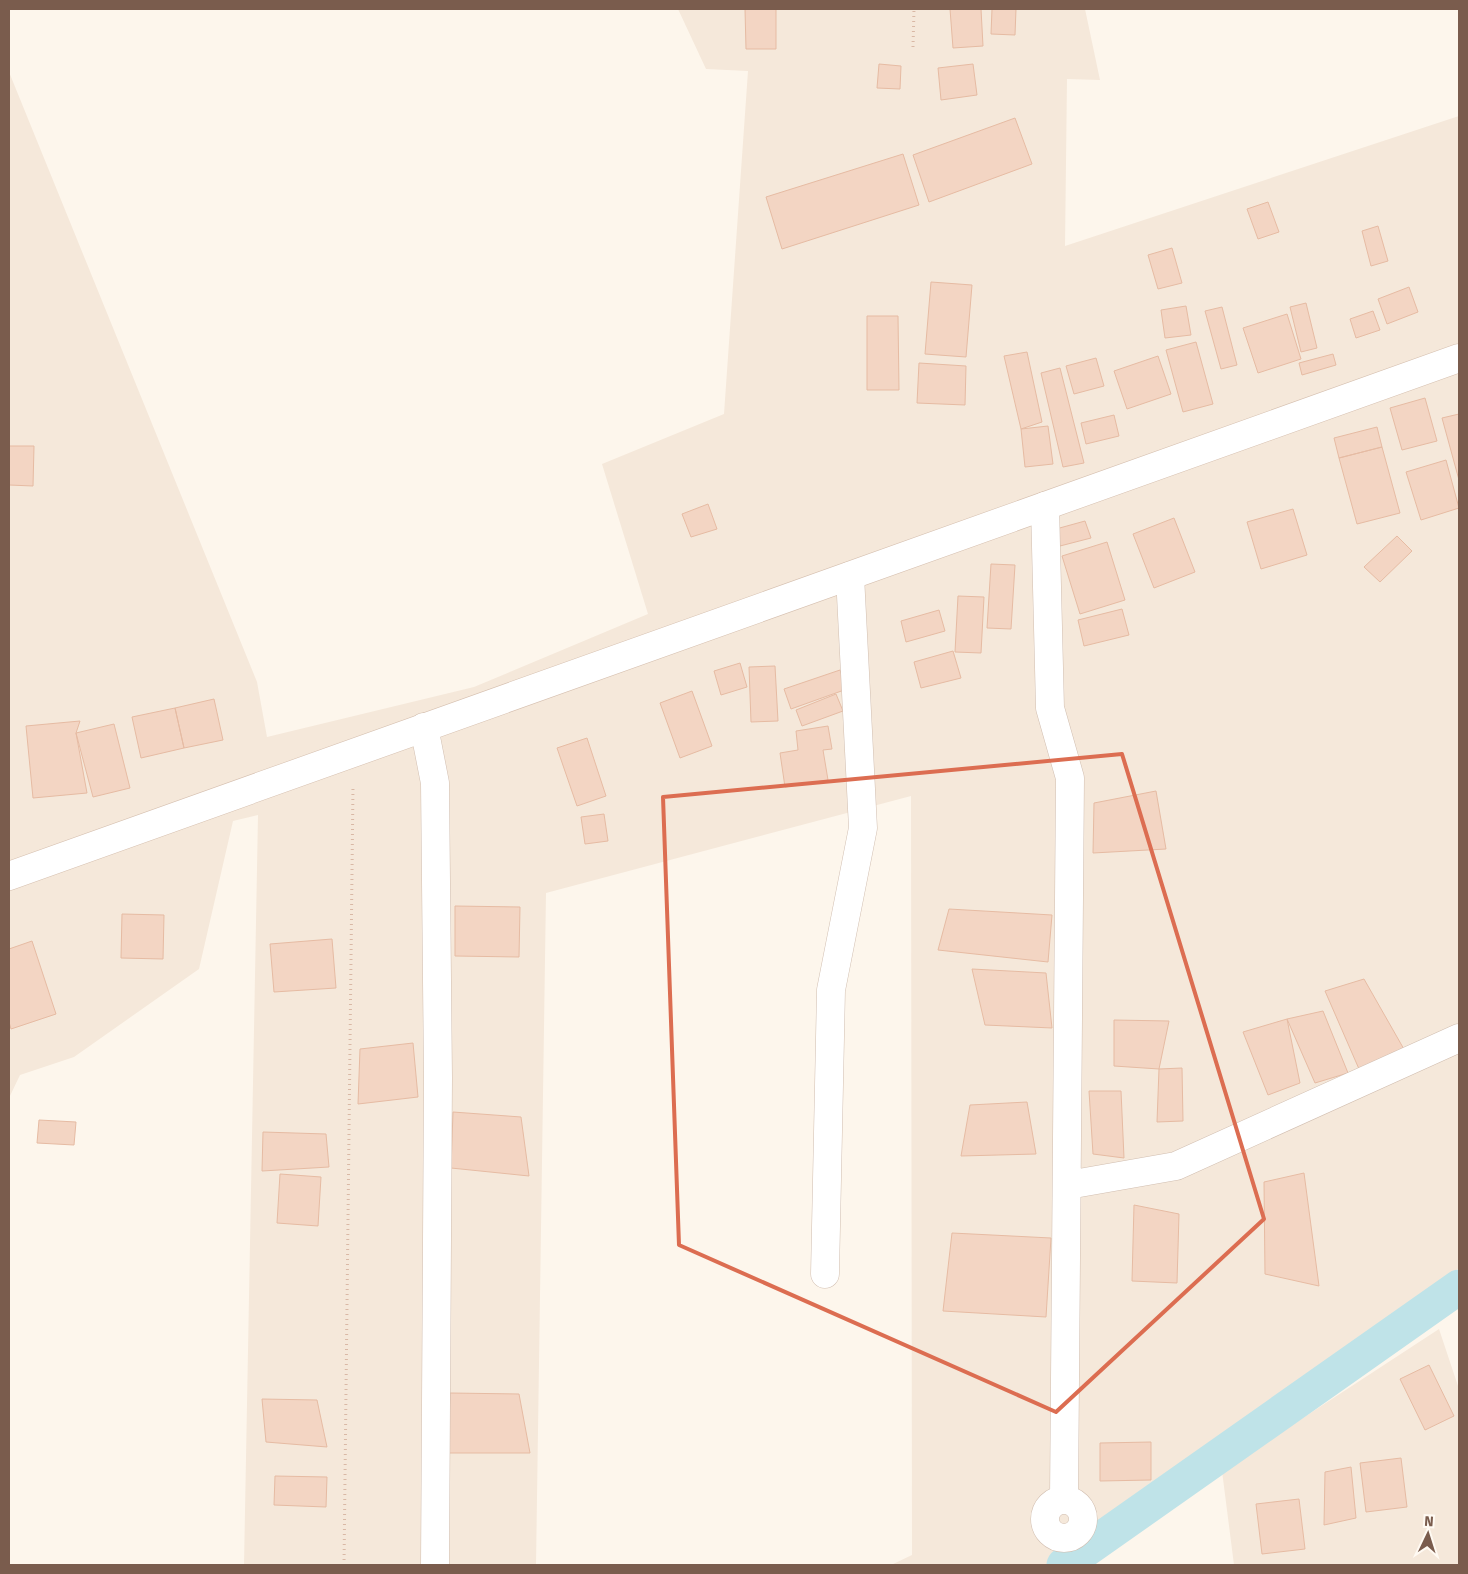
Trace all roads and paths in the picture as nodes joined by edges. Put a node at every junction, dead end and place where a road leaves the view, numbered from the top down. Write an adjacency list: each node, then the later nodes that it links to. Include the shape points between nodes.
1 (914, 9): 2 (path)
2 (913, 48)
3 (1459, 358): 4 (street)
4 (1045, 506): 5 (street); 10 (street, via 1050,708 1070,778)
5 (850, 576): 6 (street); 11 (street, via 862,828 831,990)
6 (424, 727): 7 (street); 14 (street, via 434,783 438,1058)
7 (354, 753): 8 (street); 13 (path)
8 (9, 876)
9 (1459, 1038): 10 (street, via 1176,1166)
10 (1068, 1185): 12 (street)
11 (825, 1274)
12 (1064, 1499)
13 (344, 1565)
14 (435, 1565)

